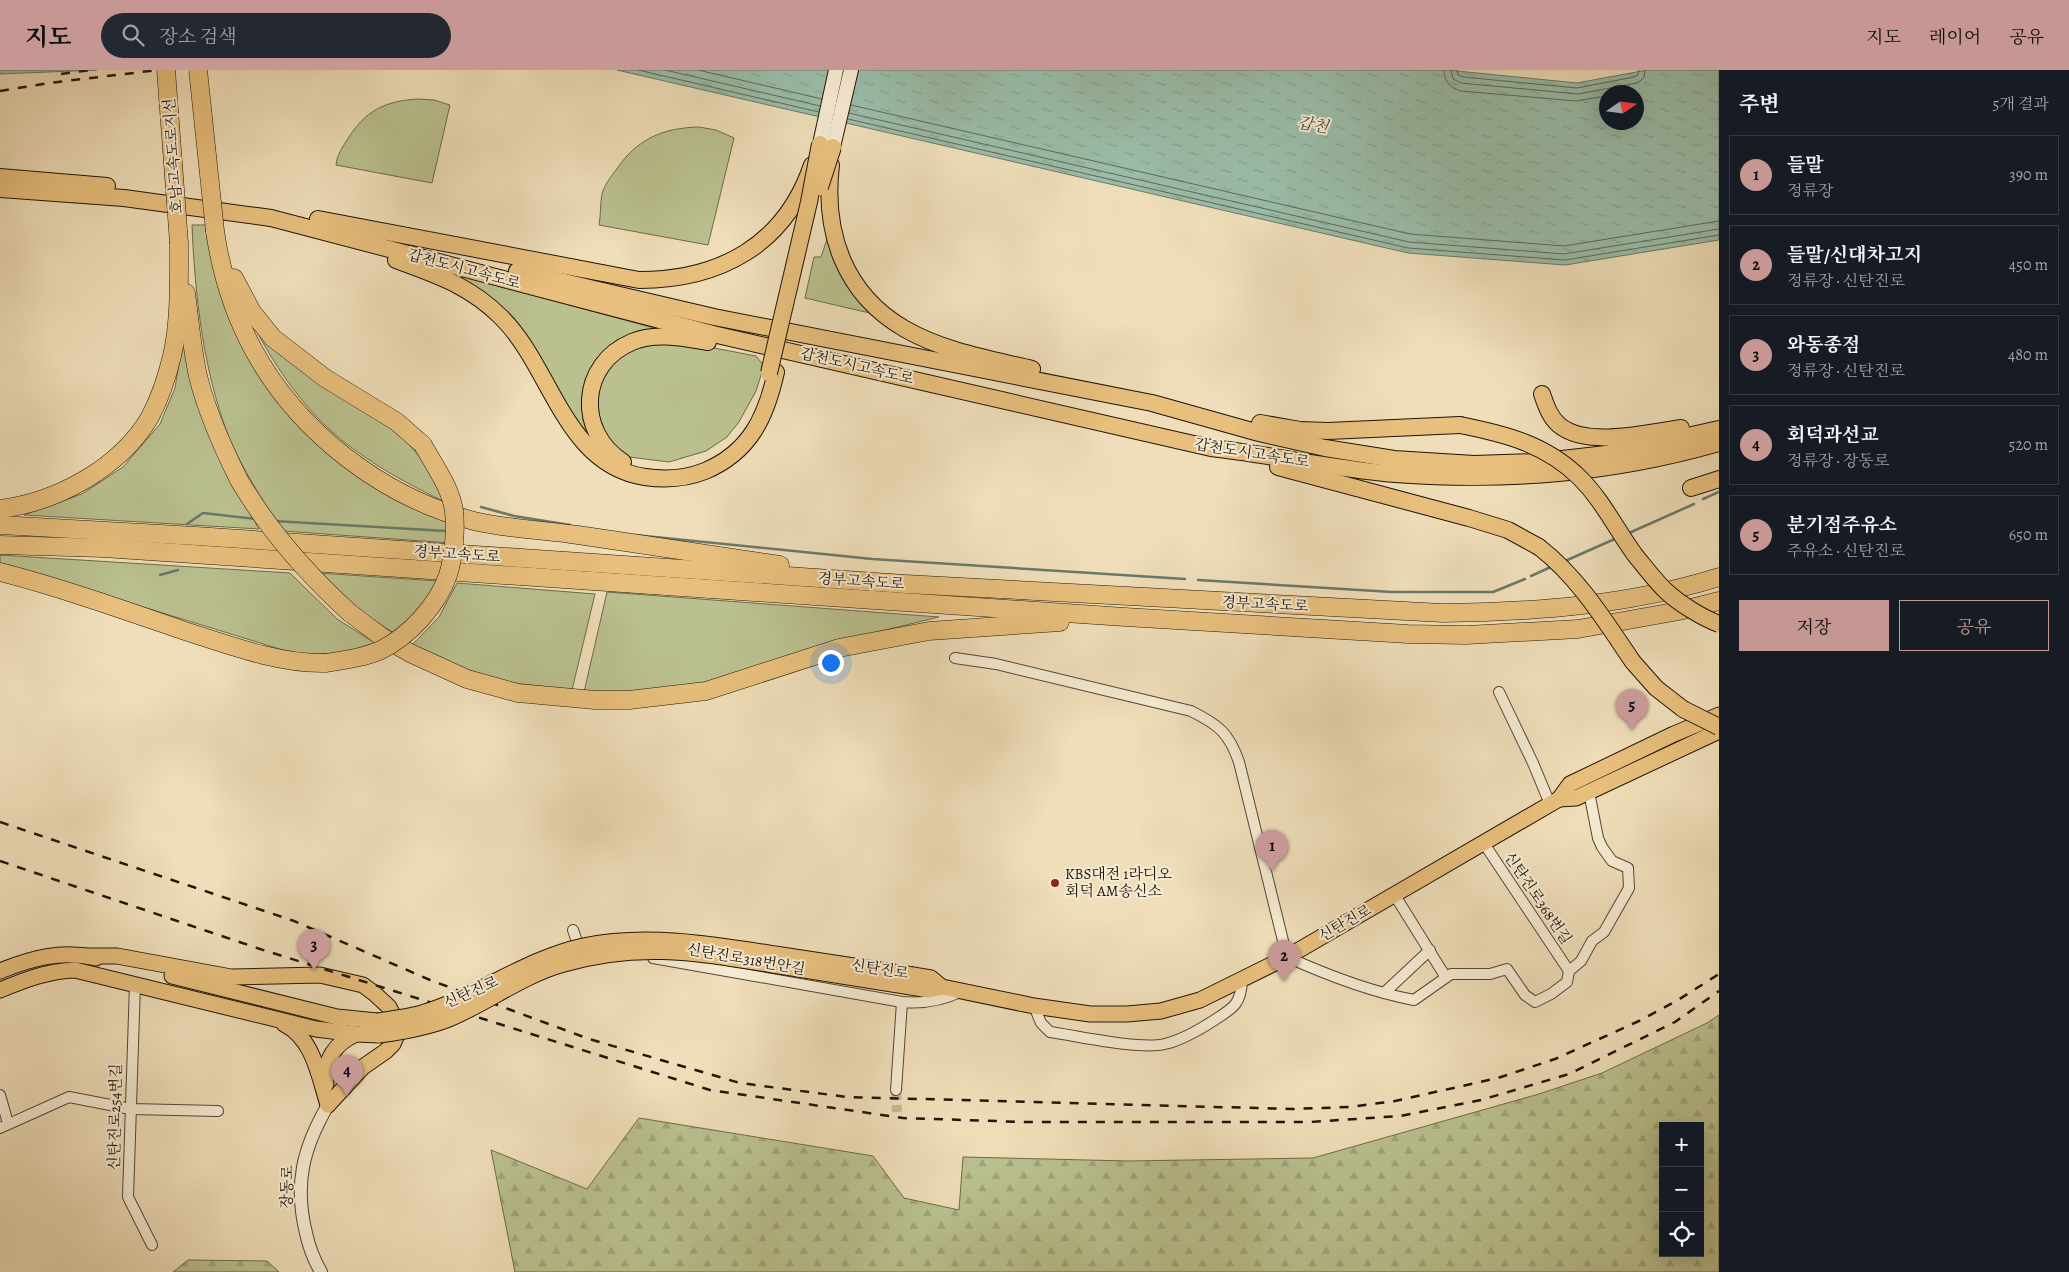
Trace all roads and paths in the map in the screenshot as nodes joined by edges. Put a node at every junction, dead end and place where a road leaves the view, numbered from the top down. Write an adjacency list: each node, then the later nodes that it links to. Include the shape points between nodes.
1 (166, 70): 11 (highway, 호남고속도로지선, bridge)
2 (198, 70): 9 (highway, bridge)
3 (836, 70): 5 (main road)
4 (851, 70): 5 (main road)
5 (826, 146): 8 (highway, bridge, via 790,210 766,239 735,260 709,271 667,280 639,280); 13 (highway, bridge, via 809,202); 15 (highway, bridge, via 832,233 839,254 850,277 886,316 904,329 946,347 1101,386)
6 (0, 177): 8 (highway, 갑천도시고속도로, via 123,187 264,207)
7 (0, 189): 10 (highway, 갑천도시고속도로, via 124,198 239,212)
8 (318, 219): 15 (highway, 갑천도시고속도로, via 534,276 714,317)
9 (215, 231): 26 (highway, bridge, via 233,278 252,312 273,338 325,378 397,422 423,446 443,480 454,510 448,575 436,597 402,636 380,650 354,659 303,664 214,640 54,586); 28 (highway, via 225,282 236,311 253,349 274,382 302,416 343,456 383,483 439,508 506,528 567,534)
10 (343, 237): 12 (highway, 갑천도시고속도로, via 713,334); 13 (highway, via 386,257 450,280 480,297 519,338 580,440 606,463 621,471 653,478 680,478 724,462 748,440 760,422 770,400)
11 (179, 243): 23 (highway, via 172,354 163,386 149,417 108,464 76,486 48,499); 30 (highway, bridge, via 193,352 200,381 210,416 238,480 252,503 289,552 350,613 410,653 467,679 518,693 629,700 706,691 839,648 929,631)
12 (865, 368): 13 (highway, via 687,339 654,337 634,341 604,361 594,379 589,400 590,418 602,444 626,464 665,471 679,470 705,463 729,448 748,427); 20 (highway, 갑천도시고속도로)
13 (773, 372)
14 (1542, 394): 17 (highway, via 1549,414 1559,425 1573,432 1599,437 1681,428)
15 (1152, 403): 16 (highway, 갑천도시고속도로)
16 (1197, 414): 18 (highway, 갑천도시고속도로, via 1325,448 1394,459 1474,464 1536,462 1606,454); 31 (highway, bridge, via 1300,430 1460,425 1506,434 1542,449 1579,477 1667,592)
17 (1719, 418)
18 (1719, 429)
19 (1719, 443): 20 (highway, 갑천도시고속도로, via 1609,468 1539,476 1473,478 1394,474)
20 (1211, 448): 35 (highway, bridge, via 1508,530 1539,547 1579,584 1633,662 1656,688)
21 (1719, 479): 22 (highway)
22 (1691, 488)
23 (0, 509)
24 (0, 525): 28 (highway, 경부고속도로)
25 (0, 545): 30 (highway, 경부고속도로, via 102,548)
26 (0, 572)
27 (1719, 577): 28 (highway, 경부고속도로, via 1653,595 1607,603 1443,613)
28 (905, 584)
29 (1719, 601): 30 (highway, 경부고속도로, via 1679,612 1578,629 1466,635)
30 (1125, 617)
31 (1719, 624)
32 (955, 658): 43 (street, via 996,664 1191,711 1214,723 1232,743 1239,762)
33 (1500, 692): 37 (street)
34 (1719, 715): 37 (main road, 신탄진로, via 1570,784)
35 (1719, 729): 36 (main road, 신탄진로)
36 (1589, 792): 37 (main road, 신탄진로); 45 (street, via 1598,838 1612,861 1628,868 1629,888 1604,932 1592,941 1581,961)
37 (1555, 802): 38 (main road, 신탄진로)
38 (1482, 842): 39 (main road, 신탄진로); 45 (street, 신탄진로368번길)
39 (1394, 894): 41 (street); 43 (main road, 신탄진로)
40 (573, 930): 52 (street, 신탄진로318번안길, via 585,966 626,958 659,958)
41 (1430, 950): 46 (street); 51 (street)
42 (87, 956): 44 (main road, 신탄진로, via 42,956); 55 (main road, 신탄진로); 59 (main road, via 117,956 231,977 320,975 363,985 389,1007 397,1035 393,1044 362,1068)
43 (1287, 957): 47 (main road, 신탄진로); 51 (street)
44 (0, 971)
45 (1569, 971): 46 (street, via 1567,982 1535,1002 1525,995 1507,969 1490,974)
46 (1445, 976): 51 (street, via 1414,1000)
47 (1242, 980): 53 (main road, 신탄진로, via 1200,1000 1161,1011 1090,1014); 53 (street, via 1241,994 1233,1009 1191,1034 1164,1044 1146,1046 1050,1032 1041,1023)
48 (135, 984): 49 (main road, 신탄진로, via 75,970 38,975); 54 (main road, 신탄진로); 60 (street, 신탄진로254번길)
49 (0, 990)
50 (962, 991): 52 (street, 신탄진로318번안길, via 947,999); 53 (main road, 신탄진로); 55 (main road, 신탄진로, bridge, via 942,987 931,978 912,981 713,944 641,940 607,942 556,954 456,1000)
51 (1384, 993)
52 (906, 1002): 57 (street)
53 (1034, 1006)
54 (276, 1020): 56 (main road, 신탄진로); 59 (main road, via 291,1027 310,1049)
55 (378, 1028): 56 (main road, 신탄진로)
56 (356, 1034): 59 (main road, via 340,1042 327,1062 324,1072)
57 (896, 1090)
58 (0, 1095): 62 (street)
59 (328, 1105): 64 (street, 장동로, via 304,1157 300,1197 310,1247)
60 (131, 1109): 61 (street); 62 (street, via 69,1097); 63 (street, 신탄진로254번길, via 128,1197)
61 (218, 1111)
62 (4, 1126)
63 (152, 1245)
64 (322, 1272)

